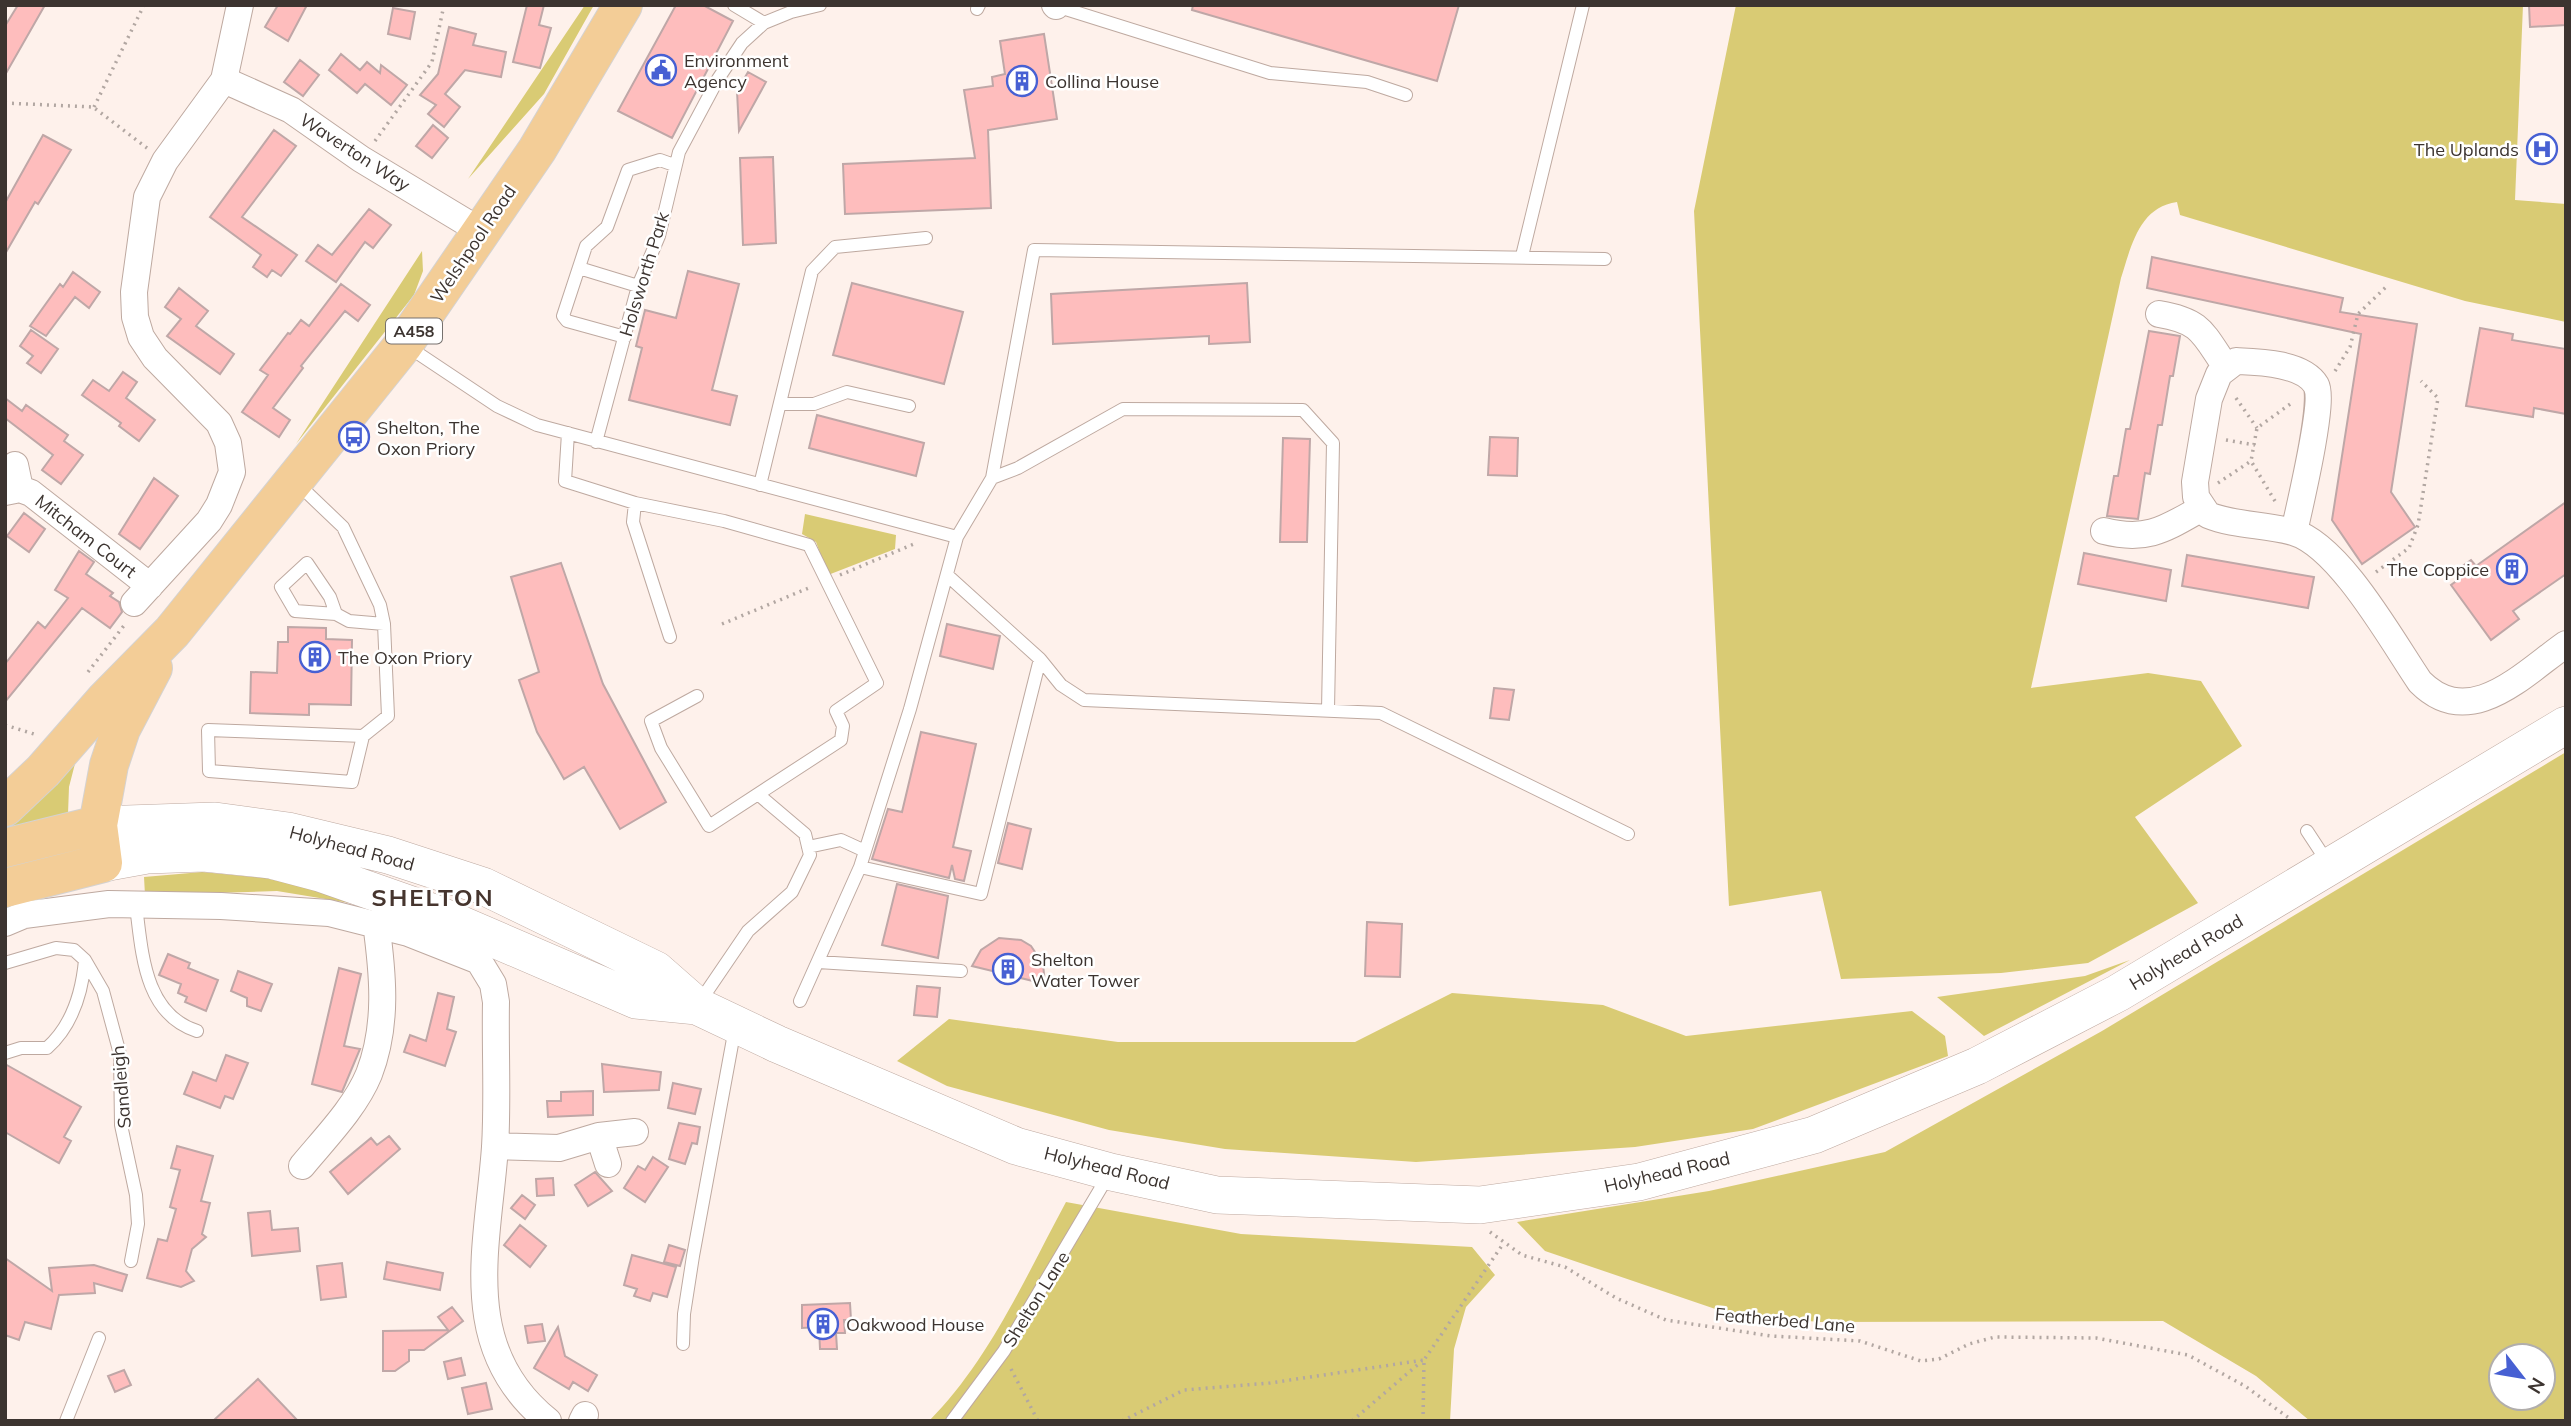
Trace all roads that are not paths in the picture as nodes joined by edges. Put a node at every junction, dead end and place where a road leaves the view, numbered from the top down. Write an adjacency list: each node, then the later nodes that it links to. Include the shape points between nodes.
1 (240, 5): 8 (street)
2 (622, 5): 11 (main road, Welshpool Road / A458, via 537,150)
3 (734, 5): 7 (lane)
4 (820, 5): 7 (lane, Holsworth Park)
5 (1056, 5): 9 (lane, via 1270,73 1367,82)
6 (1583, 5): 13 (lane)
7 (764, 23): 10 (lane, Holsworth Park, via 742,43 718,79)
8 (224, 80): 11 (street, Waverton Way, via 291,110 361,159); 26 (street, Mitcham Court, via 165,161 147,197 134,292 141,337 155,358 219,423 228,443 232,472 219,505 142,594)
9 (1406, 95)
10 (674, 165): 15 (lane, via 660,160 628,170 607,227 586,246); 16 (lane, Holsworth Park, via 659,236)
11 (482, 232): 19 (main road, Welshpool Road / A458)
12 (926, 238): 21 (lane, via 835,247 812,271)
13 (1522, 256): 14 (lane); 25 (lane, via 1034,250)
14 (1605, 259)
15 (579, 268): 16 (lane); 18 (lane, via 564,316 567,321)
16 (638, 286): 18 (lane, Holsworth Park)
17 (2159, 314): 20 (street, via 2197,326)
18 (625, 337): 24 (lane, Holsworth Park)
19 (404, 344): 23 (lane, via 497,406 537,425); 27 (main road, Welshpool Road / A458)
20 (2223, 370): 30 (street, via 2209,399 2202,436 2195,482); 32 (street, via 2236,361 2294,369 2316,385 2317,417)
21 (780, 404): 22 (lane, via 814,404 847,392); 28 (lane)
22 (909, 406)
23 (568, 433): 24 (lane); 29 (lane, via 565,481)
24 (596, 442): 28 (lane)
25 (992, 478): 33 (lane); 43 (lane, via 1123,409 1303,410 1333,443)
26 (13, 482)
27 (295, 482): 36 (lane, via 343,527 380,605); 37 (main road, Welshpool Road / A458)
28 (760, 485): 33 (lane)
29 (635, 503): 38 (lane, via 633,522); 46 (lane, via 809,545 877,683 836,711 844,726 841,740)
30 (2199, 503): 31 (street, via 2157,532 2141,536); 32 (street, via 2218,519)
31 (2104, 531)
32 (2294, 533): 39 (street, via 2322,548 2432,695 2468,703 2491,696)
33 (957, 537): 34 (lane)
34 (947, 575): 40 (lane); 53 (lane)
35 (335, 614): 35 (lane, via 295,611 281,587 307,563 330,597); 36 (lane, via 349,621)
36 (384, 624): 45 (lane, via 388,716)
37 (172, 632): 42 (main road, Welshpool Road / A458); 48 (main road, Welshpool Road / A458, via 121,729)
38 (670, 637)
39 (2566, 644)
40 (1040, 659): 43 (lane, via 1061,685 1084,701); 56 (lane, via 981,894)
41 (696, 696): 46 (lane, via 651,721 661,748 709,826)
42 (106, 699): 47 (main road, Welshpool Road / A458); 48 (main road, Welshpool Road / A458, via 83,782 85,805)
43 (1328, 710): 50 (lane, via 1381,713)
44 (2566, 725): 55 (main road, Holyhead Road)
45 (363, 736): 45 (lane, via 352,782 209,771 208,730)
46 (759, 795): 51 (lane, via 804,834)
47 (5, 807)
48 (98, 825): 52 (main road); 54 (main road, Welshpool Road / A458); 67 (main road, Holyhead Road, via 215,821 288,831 388,855 484,886 586,934 656,970)
49 (2307, 831): 55 (lane)
50 (1628, 834)
51 (808, 847): 53 (lane, via 841,840); 67 (lane, via 810,855 792,892 748,931)
52 (5, 848)
53 (866, 850): 56 (lane)
54 (103, 863): 57 (main road); 58 (street); 67 (main road, Holyhead Road, via 147,855 204,853 271,860 434,913 636,1000)
55 (2330, 866): 76 (main road, Holyhead Road, via 2118,993 1977,1066 1814,1135 1639,1182 1479,1205 1217,1195)
56 (860, 867): 63 (lane)
57 (5, 888)
58 (109, 904): 59 (street); 60 (street, via 24,915)
59 (136, 906): 61 (street, via 329,913); 69 (lane, via 152,992 176,1020)
60 (5, 923)
61 (376, 923): 73 (street, via 479,961 493,984); 75 (street, via 384,1002 368,1074)
62 (85, 960): 64 (lane, via 74,950 56,948); 70 (lane, via 77,1006 53,1043 47,1048); 77 (lane, Sandleigh, via 106,1000 120,1054 121,1125 138,1224)
63 (818, 962): 65 (lane); 66 (lane)
64 (5, 963)
65 (961, 971)
66 (800, 1000)
67 (697, 1006): 68 (main road, Holyhead Road)
68 (736, 1025): 76 (main road, Holyhead Road, via 1016,1146); 79 (lane, via 693,1256)
69 (197, 1031)
70 (5, 1053)
71 (635, 1132): 72 (street)
72 (599, 1136): 73 (street, via 558,1148); 74 (street)
73 (495, 1146): 81 (street, via 483,1248 494,1353 532,1408)
74 (608, 1164)
75 (302, 1166)
76 (1111, 1172): 82 (lane, Shelton Lane, via 1004,1351)
77 (131, 1261)
78 (99, 1338): 80 (lane)
79 (683, 1344)
80 (66, 1421)
81 (548, 1421)
82 (952, 1421)

